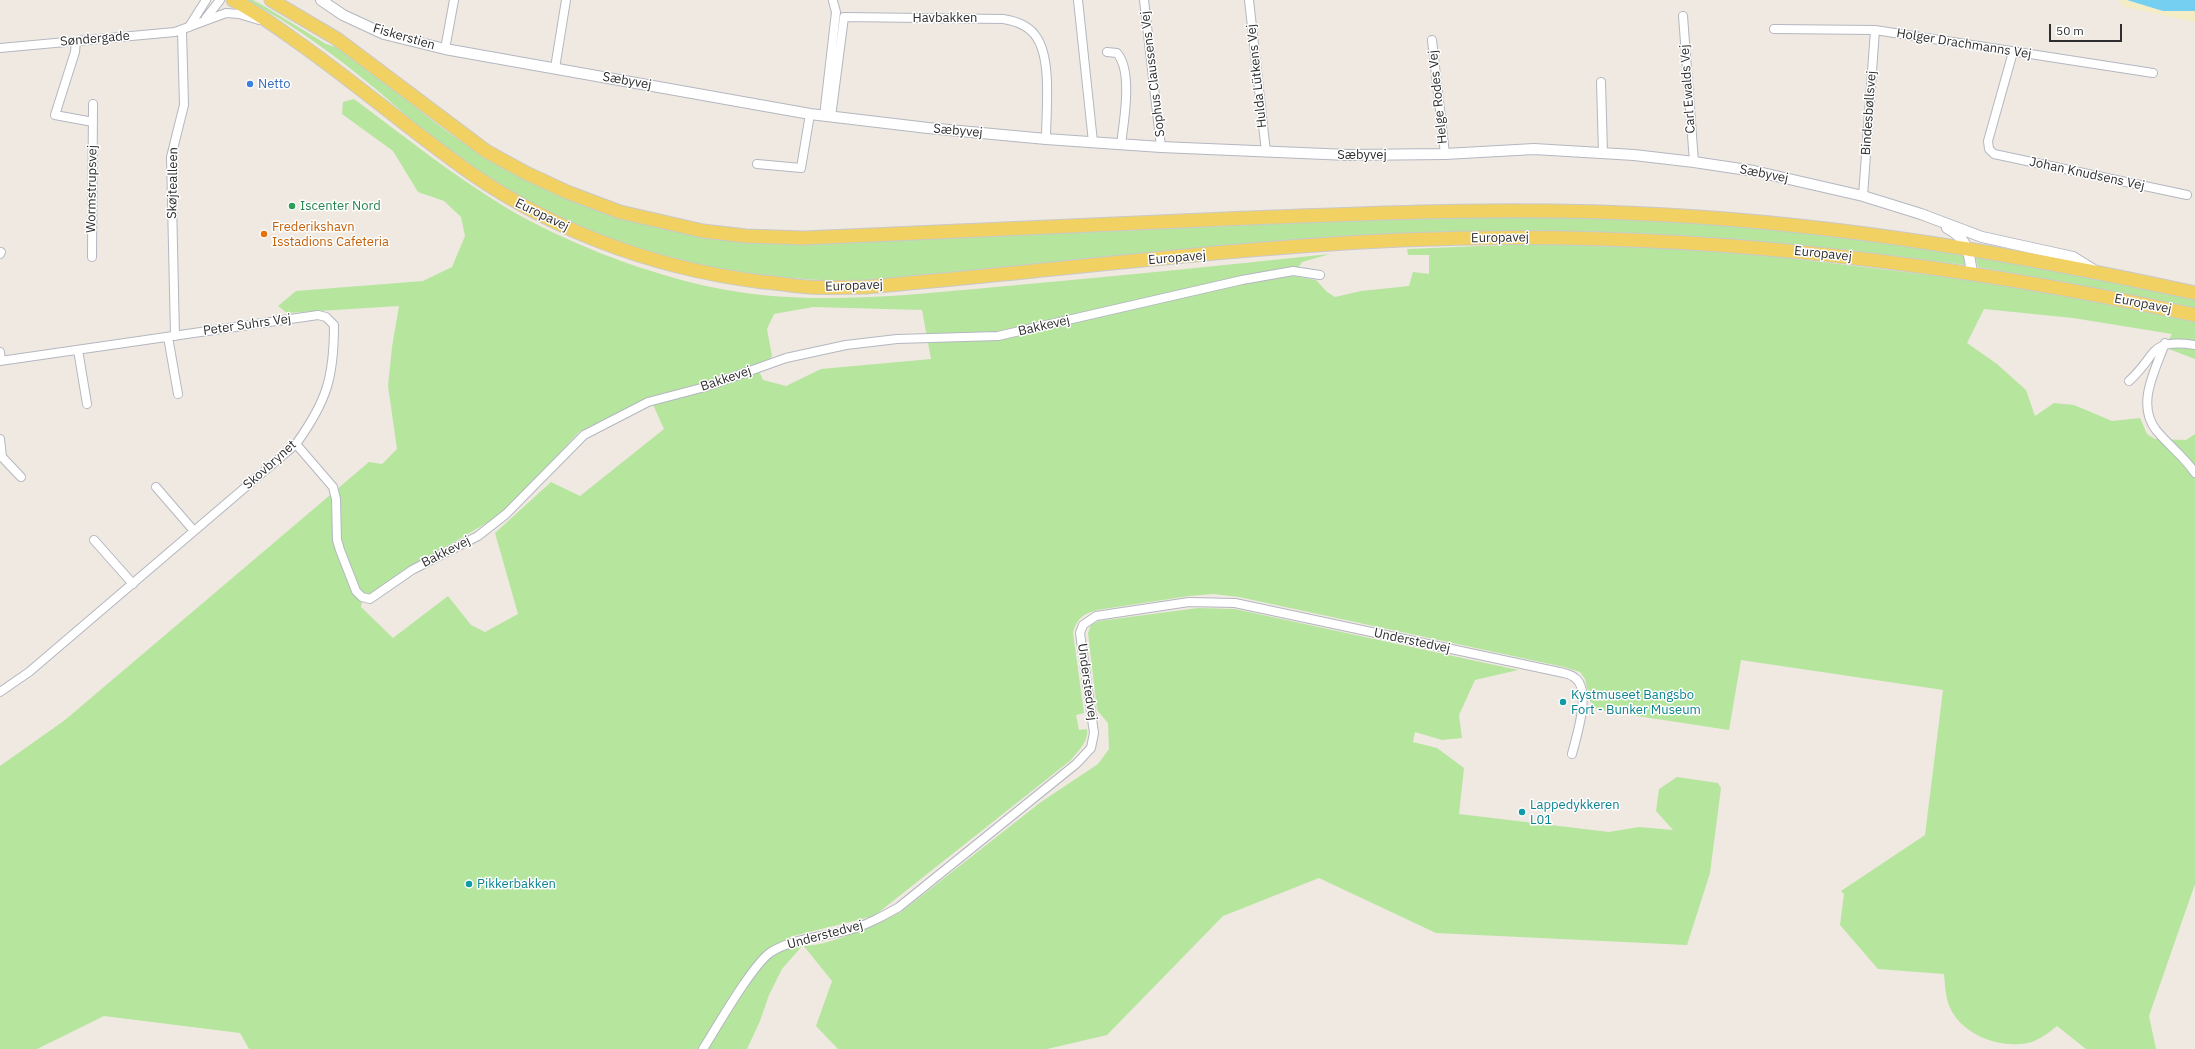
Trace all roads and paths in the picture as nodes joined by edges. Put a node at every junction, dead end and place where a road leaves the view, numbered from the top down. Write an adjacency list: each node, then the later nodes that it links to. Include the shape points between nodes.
1 (206, 0): 15 (street)
2 (220, 0): 13 (street)
3 (233, 0): 14 (main road, Europavej)
4 (271, 0): 43 (main road, Europavej, via 337,39 486,151 526,173 620,212 704,231 746,236 804,238 1403,212 1534,210 1765,222)
5 (321, 0): 21 (street, Fiskerstien, via 343,15 384,34)
6 (454, 0): 21 (street)
7 (566, 0): 24 (street)
8 (1078, 0): 32 (street)
9 (1144, 0): 34 (street, Sophus Claussens Vej)
10 (1249, 0): 35 (street, Hulda Lütkens Vej)
11 (833, 1): 29 (street, via 836,12)
12 (1683, 16): 38 (street, Carl Ewalds Vej)
13 (202, 23): 14 (street, Søndergade, via 232,13); 15 (street, Søndergade)
14 (273, 25): 46 (main road, Europavej, via 450,159 514,202 600,242 653,260 699,272 742,279 808,287 866,287 1321,245 1403,240 1532,238 1763,248)
15 (185, 29): 19 (street, Søndergade); 51 (street, Skøjtealleen, via 184,105 171,157)
16 (1774, 29): 17 (street, Holger Drachmanns Vej)
17 (1875, 30): 23 (street, Holger Drachmanns Vej); 41 (street, Bindesbøllsvej)
18 (1432, 40): 37 (street, Helge Rodes Vej)
19 (76, 41): 20 (street, Søndergade); 30 (street, via 56,115)
20 (0, 48)
21 (445, 49): 24 (street, Sæbyvej)
22 (1107, 52): 33 (street, via 1117,53 1122,58 1126,89)
23 (2013, 52): 25 (street, Holger Drachmanns Vej); 40 (street, Johan Knudsens Vej, via 1988,141 1989,149 1994,154)
24 (555, 68): 28 (street, Sæbyvej)
25 (2152, 73)
26 (1601, 82): 36 (street)
27 (93, 104): 30 (street, Wormstrupsvej)
28 (810, 114): 29 (street, Sæbyvej); 39 (street, via 801,168)
29 (828, 117): 31 (street, Sæbyvej); 31 (street, Havbakken, via 844,17 1003,18 1028,28 1037,37 1043,50 1046,68)
30 (93, 122): 44 (street, Wormstrupsvej)
31 (1046, 139): 32 (street, Sæbyvej)
32 (1093, 142): 33 (street, Sæbyvej)
33 (1121, 144): 34 (street, Sæbyvej)
34 (1161, 148): 35 (street, Sæbyvej)
35 (1266, 152): 37 (street, Sæbyvej, via 1348,155)
36 (1603, 153): 37 (street, Sæbyvej, via 1534,150); 38 (street, Sæbyvej)
37 (1445, 154)
38 (1694, 162): 41 (street, Sæbyvej, via 1754,171)
39 (757, 164)
40 (2187, 195)
41 (1863, 196): 42 (street, Sæbyvej)
42 (1921, 214): 43 (street, Sæbyvej, via 1952,231 1964,240); 45 (street, Sæbyvej, via 1982,237 2073,257)
43 (1967, 247): 45 (main road, Europavej); 46 (street)
44 (92, 257)
45 (2097, 271): 48 (main road, Europavej)
46 (1972, 273): 49 (main road, Europavej)
47 (1320, 275): 60 (street, Bakkevej, via 1293,271 1242,280 998,336 897,339 846,345 786,358 705,387 648,402 584,436 506,514 478,536 412,570 370,599 362,597 356,591 340,550 333,487)
48 (2195, 293)
49 (2195, 315)
50 (326, 317): 51 (street, Peter Suhrs Vej, via 318,315); 60 (street, Skovbrynet, via 334,324 334,358 328,390 314,418)
51 (172, 336): 54 (street, Peter Suhrs Vej); 57 (street)
52 (2165, 344): 53 (street, via 2175,342); 56 (street, via 2154,350 2143,369); 61 (street, via 2149,388 2146,405 2148,417 2156,430 2187,460)
53 (2195, 345)
54 (78, 350): 55 (street, Peter Suhrs Vej); 58 (street)
55 (0, 358)
56 (2129, 381)
57 (178, 394)
58 (87, 404)
59 (0, 439): 62 (street, via 2,457)
60 (296, 444): 64 (street, Skovbrynet)
61 (2195, 473)
62 (21, 477)
63 (156, 487): 64 (street)
64 (194, 531): 66 (street, Skovbrynet)
65 (94, 540): 66 (street)
66 (133, 584): 67 (street, Skovbrynet, via 29,672)
67 (0, 692)
68 (1572, 754): 69 (street, Understedvej, via 1582,713 1583,693 1575,678 1564,673 1236,603 1189,602 1096,616 1083,625 1080,632 1094,733 1091,748 1086,754 899,907 874,921 850,930 787,944 770,953 755,968)
69 (703, 1049)

